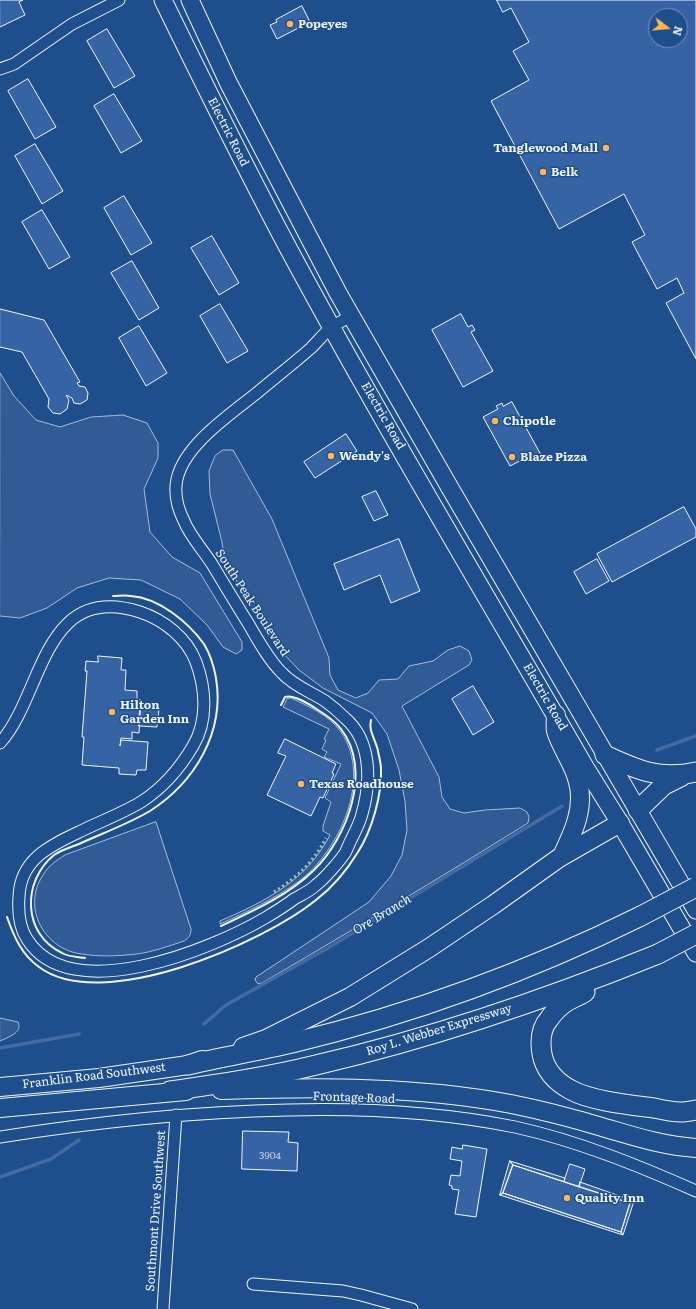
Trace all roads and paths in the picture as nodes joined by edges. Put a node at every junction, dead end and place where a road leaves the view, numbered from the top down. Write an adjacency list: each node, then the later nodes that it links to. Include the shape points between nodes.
1 (119, 0): 4 (street, via 72,24 14,64)
2 (163, 0): 6 (main road, Electric Road, via 256,187)
3 (190, 0): 5 (main road, Electric Road, via 288,200)
4 (0, 68)
5 (351, 316): 6 (street, South Peak Boulevard); 9 (main road, Electric Road)
6 (332, 327): 7 (main road, Electric Road); 8 (street, South Peak Boulevard, via 312,347 204,437 185,459 177,481 177,502 184,524 263,648 283,674 326,702 350,722 364,745 369,776 362,816 345,853 317,885 264,919 210,945 160,962 122,969 89,972 63,967 42,956 26,937 18,912 19,887 31,862 50,845 142,801 164,785 182,764 198,737 204,711 203,686 195,658 180,637 161,621 137,611 112,607 90,610 69,621 53,641 22,707)
7 (556, 715): 12 (main road, Electric Road); 13 (highway, via 556,730 578,782 580,800 573,833)
8 (0, 744)
9 (605, 755): 10 (highway, via 635,769 667,776); 11 (main road, Electric Road)
10 (695, 772): 11 (highway, via 664,785)
11 (638, 810): 12 (main road); 15 (main road)
12 (620, 823): 13 (highway, Franklin Road Southwest); 17 (main road, Electric Road)
13 (562, 856): 19 (highway, Franklin Road Southwest, via 429,948 350,996 266,1039)
14 (696, 887): 19 (highway, bridge, via 601,936 436,1001 292,1043)
15 (696, 910)
16 (696, 934): 18 (highway, Roy L. Webber Expressway, bridge, via 658,954)
17 (696, 953)
18 (606, 975): 21 (highway, Roy L. Webber Expressway, via 482,1018 361,1054 240,1081); 23 (highway, via 580,996 566,1002 544,1026 541,1048 549,1072 559,1082 584,1096 681,1112)
19 (188, 1065): 20 (highway, Franklin Road Southwest, via 99,1078)
20 (0, 1087)
21 (170, 1091): 22 (highway, Franklin Road Southwest); 26 (highway, Franklin Road Southwest, via 278,1088 436,1094 510,1104 565,1116 656,1143)
22 (0, 1108)
23 (696, 1110)
24 (176, 1115): 25 (street, Frontage Road); 27 (street, Frontage Road, via 334,1109 478,1120 560,1139 606,1153); 30 (street, Southmont Drive Southwest)
25 (0, 1137)
26 (696, 1148)
27 (696, 1191)
28 (253, 1284): 29 (street, via 343,1291)
29 (389, 1306): 31 (street)
30 (163, 1309)
31 (412, 1309)

